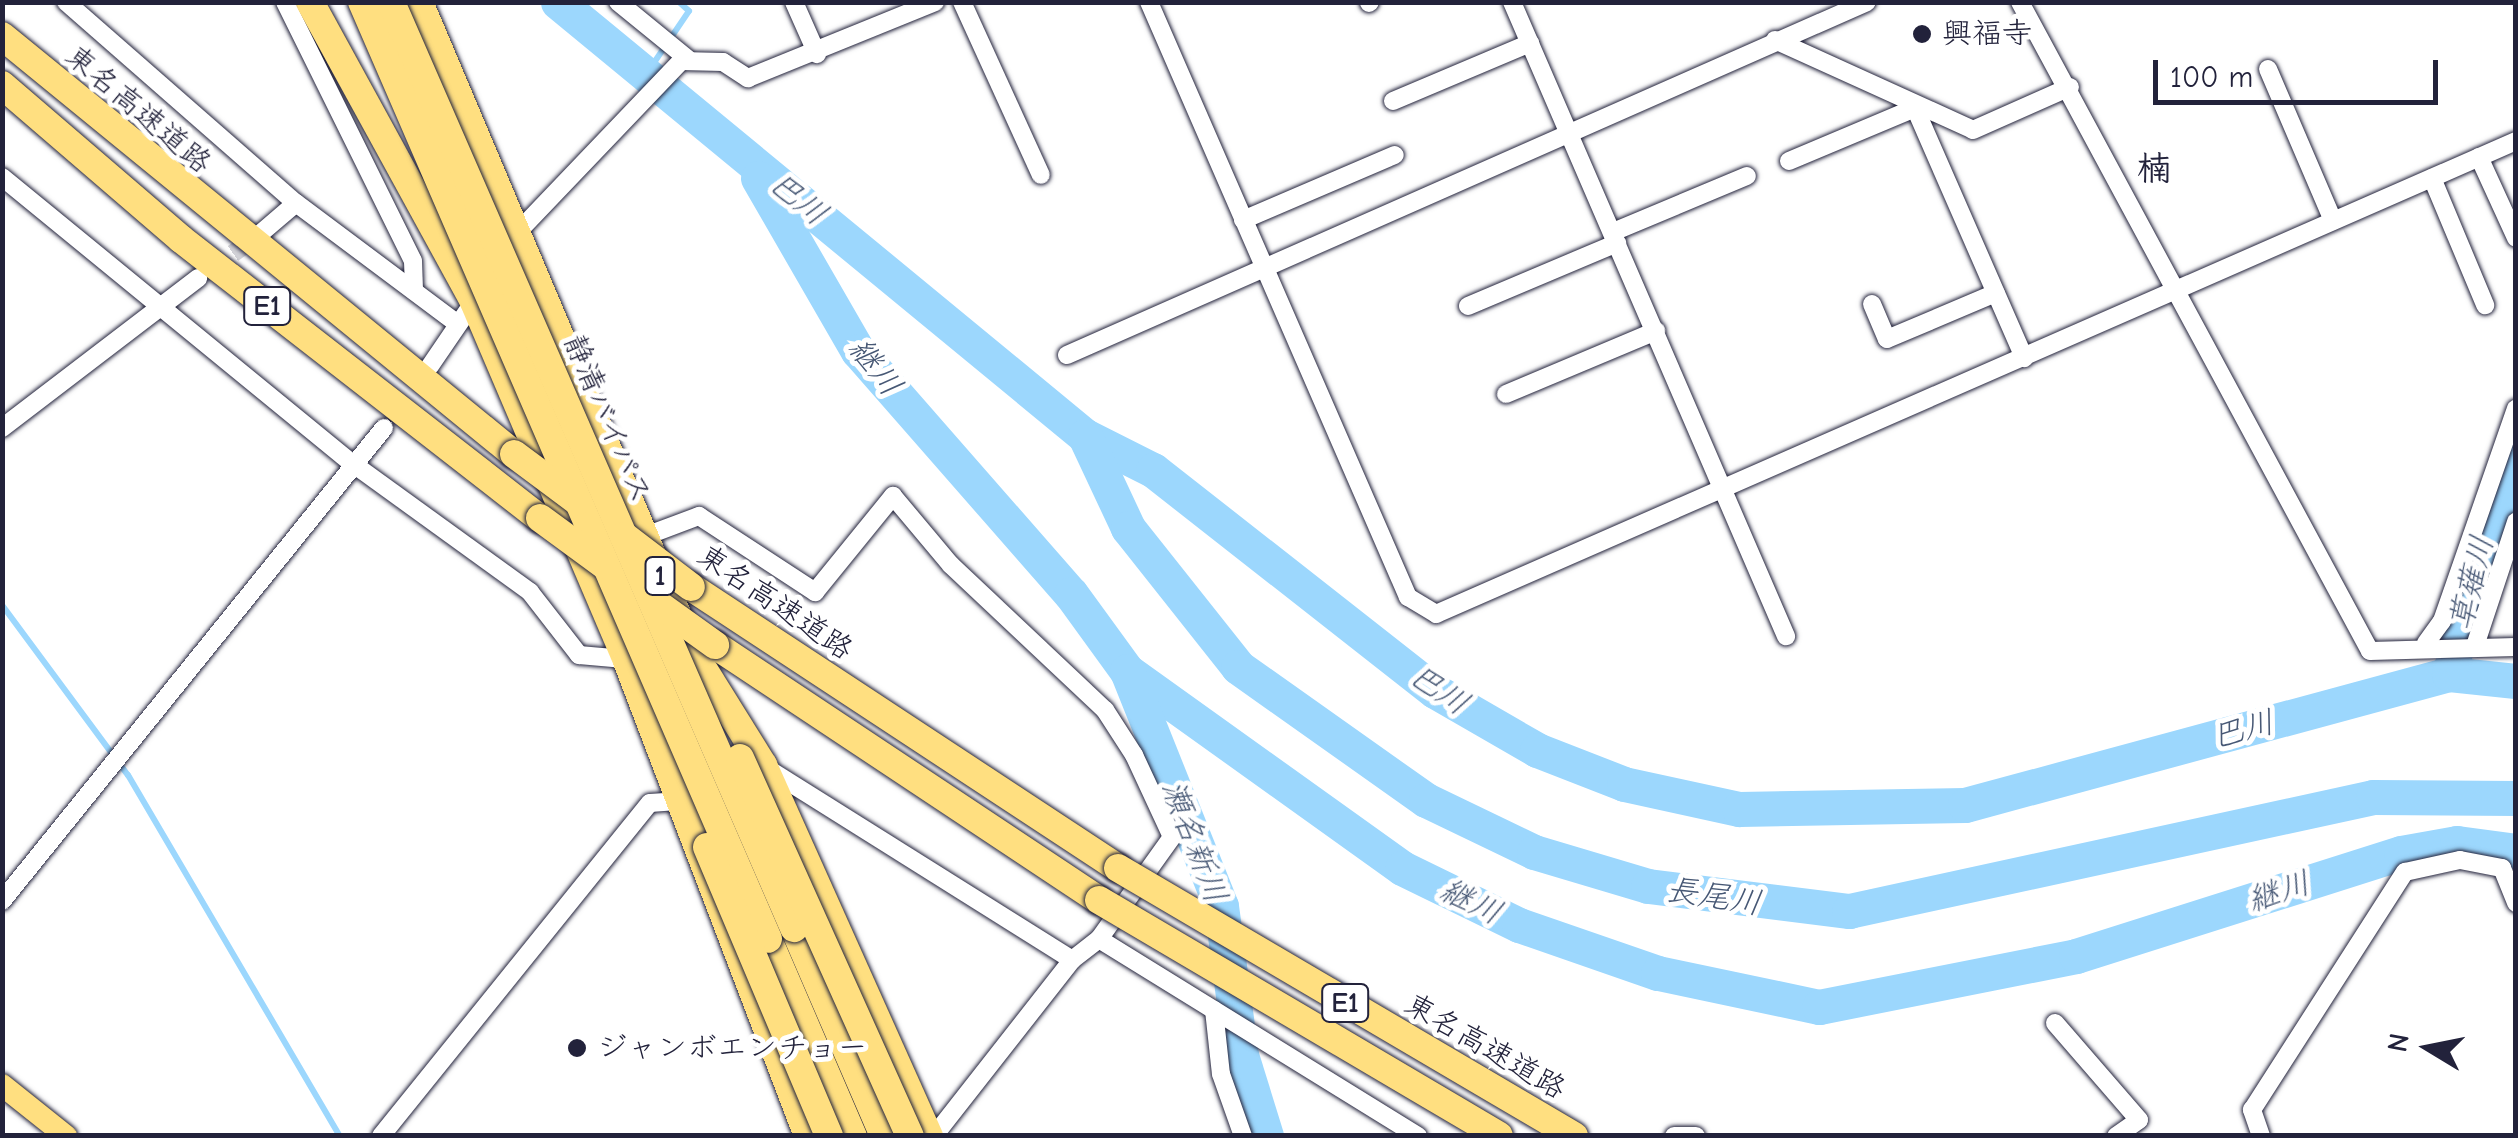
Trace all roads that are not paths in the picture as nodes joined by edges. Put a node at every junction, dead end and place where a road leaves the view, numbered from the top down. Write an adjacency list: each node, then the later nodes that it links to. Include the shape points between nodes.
1 (66, 2): 34 (street)
2 (285, 2): 44 (street, via 413,261)
3 (310, 2): 50 (highway)
4 (362, 2): 61 (highway, 静清バイパス / 1, bridge)
5 (392, 2): 61 (highway, 静清バイパス / 1, bridge)
6 (419, 2): 38 (highway, 1)
7 (618, 2): 19 (street)
8 (794, 2): 18 (street)
9 (935, 2): 18 (street)
10 (962, 2): 30 (street)
11 (1149, 2): 35 (street)
12 (1512, 2): 17 (street)
13 (1867, 2): 16 (street)
14 (2020, 2): 22 (street)
15 (2, 36): 90 (highway, 東名高速道路 / E1, bridge, via 514,454 692,587 1118,868)
16 (1775, 40): 24 (street); 25 (street)
17 (1530, 43): 23 (street); 25 (street)
18 (816, 54): 19 (street, via 748,78 723,62)
19 (684, 60): 38 (street, via 620,134 564,177)
20 (2268, 69): 36 (street)
21 (2, 85): 68 (highway, E1, bridge, via 181,239)
22 (2070, 86): 24 (street, via 1973,130); 43 (street)
23 (1393, 102)
24 (1915, 108): 29 (street); 45 (street)
25 (1569, 132): 39 (street); 41 (street)
26 (2516, 141): 28 (street)
27 (1395, 156): 35 (street)
28 (2480, 157): 33 (street); 40 (street)
29 (1788, 161)
30 (1040, 175)
31 (2, 176): 49 (street)
32 (1747, 176): 39 (street)
33 (2432, 178): 36 (street); 47 (street)
34 (296, 203): 37 (street); 44 (street)
35 (1243, 220): 41 (street)
36 (2333, 221): 43 (street)
37 (261, 233)
38 (514, 236): 50 (street); 63 (highway, 1)
39 (1615, 238): 48 (street); 51 (street)
40 (2516, 238)
41 (1263, 267): 52 (street); 60 (street, via 1408,597 1436,614)
42 (198, 278): 49 (street)
43 (2180, 289): 53 (street); 65 (street, via 2370,651)
44 (414, 291): 50 (street)
45 (1996, 293): 46 (street, via 1887,339); 53 (street)
46 (1872, 304)
47 (2485, 304)
48 (1468, 306)
49 (160, 310): 57 (street); 59 (street)
50 (466, 313): 54 (street); 69 (highway)
51 (1656, 331): 55 (street); 60 (street)
52 (1067, 354)
53 (2024, 358): 60 (street)
54 (430, 366)
55 (1506, 394)
56 (2516, 408): 65 (street, via 2442,621)
57 (2, 428)
58 (384, 428): 59 (street)
59 (352, 463): 69 (street, via 530,592 579,655); 72 (street)
60 (1725, 489): 64 (street)
61 (601, 519): 82 (highway, bridge, via 697,823); 83 (highway, 静清バイパス / 1, bridge); 84 (highway, 静清バイパス / 1, bridge); 85 (highway, 1, bridge, via 706,684)
62 (2516, 522): 66 (street)
63 (643, 537): 68 (highway, 1); 74 (street, via 699,516 815,592 893,496 951,565 1105,710 1134,754 1172,837)
64 (1786, 636)
65 (2426, 643): 66 (street)
66 (2475, 646): 67 (street)
67 (2516, 646)
68 (705, 650): 69 (street); 70 (highway, 1); 89 (highway, E1, bridge, via 1099,900)
69 (628, 661): 71 (highway)
70 (763, 765): 75 (street); 86 (highway, 1)
71 (677, 801): 80 (street, via 650,803); 81 (highway)
72 (2, 901)
73 (2516, 904): 94 (street, via 2502,868 2460,860 2405,872 2252,1110)
74 (1099, 940): 75 (street); 76 (street)
75 (1072, 960): 86 (street)
76 (1214, 1010): 87 (street, via 1221,1074); 88 (street)
77 (2055, 1023): 93 (street, via 2139,1120)
78 (2, 1085): 79 (main road)
79 (66, 1136)
80 (381, 1136)
81 (808, 1136)
82 (828, 1136)
83 (853, 1136)
84 (884, 1136)
85 (910, 1136)
86 (932, 1136)
87 (1243, 1136)
88 (1418, 1136)
89 (1499, 1136)
90 (1574, 1136)
91 (1674, 1136): 92 (street)
92 (1696, 1136)
93 (2116, 1136)
94 (2261, 1136)

